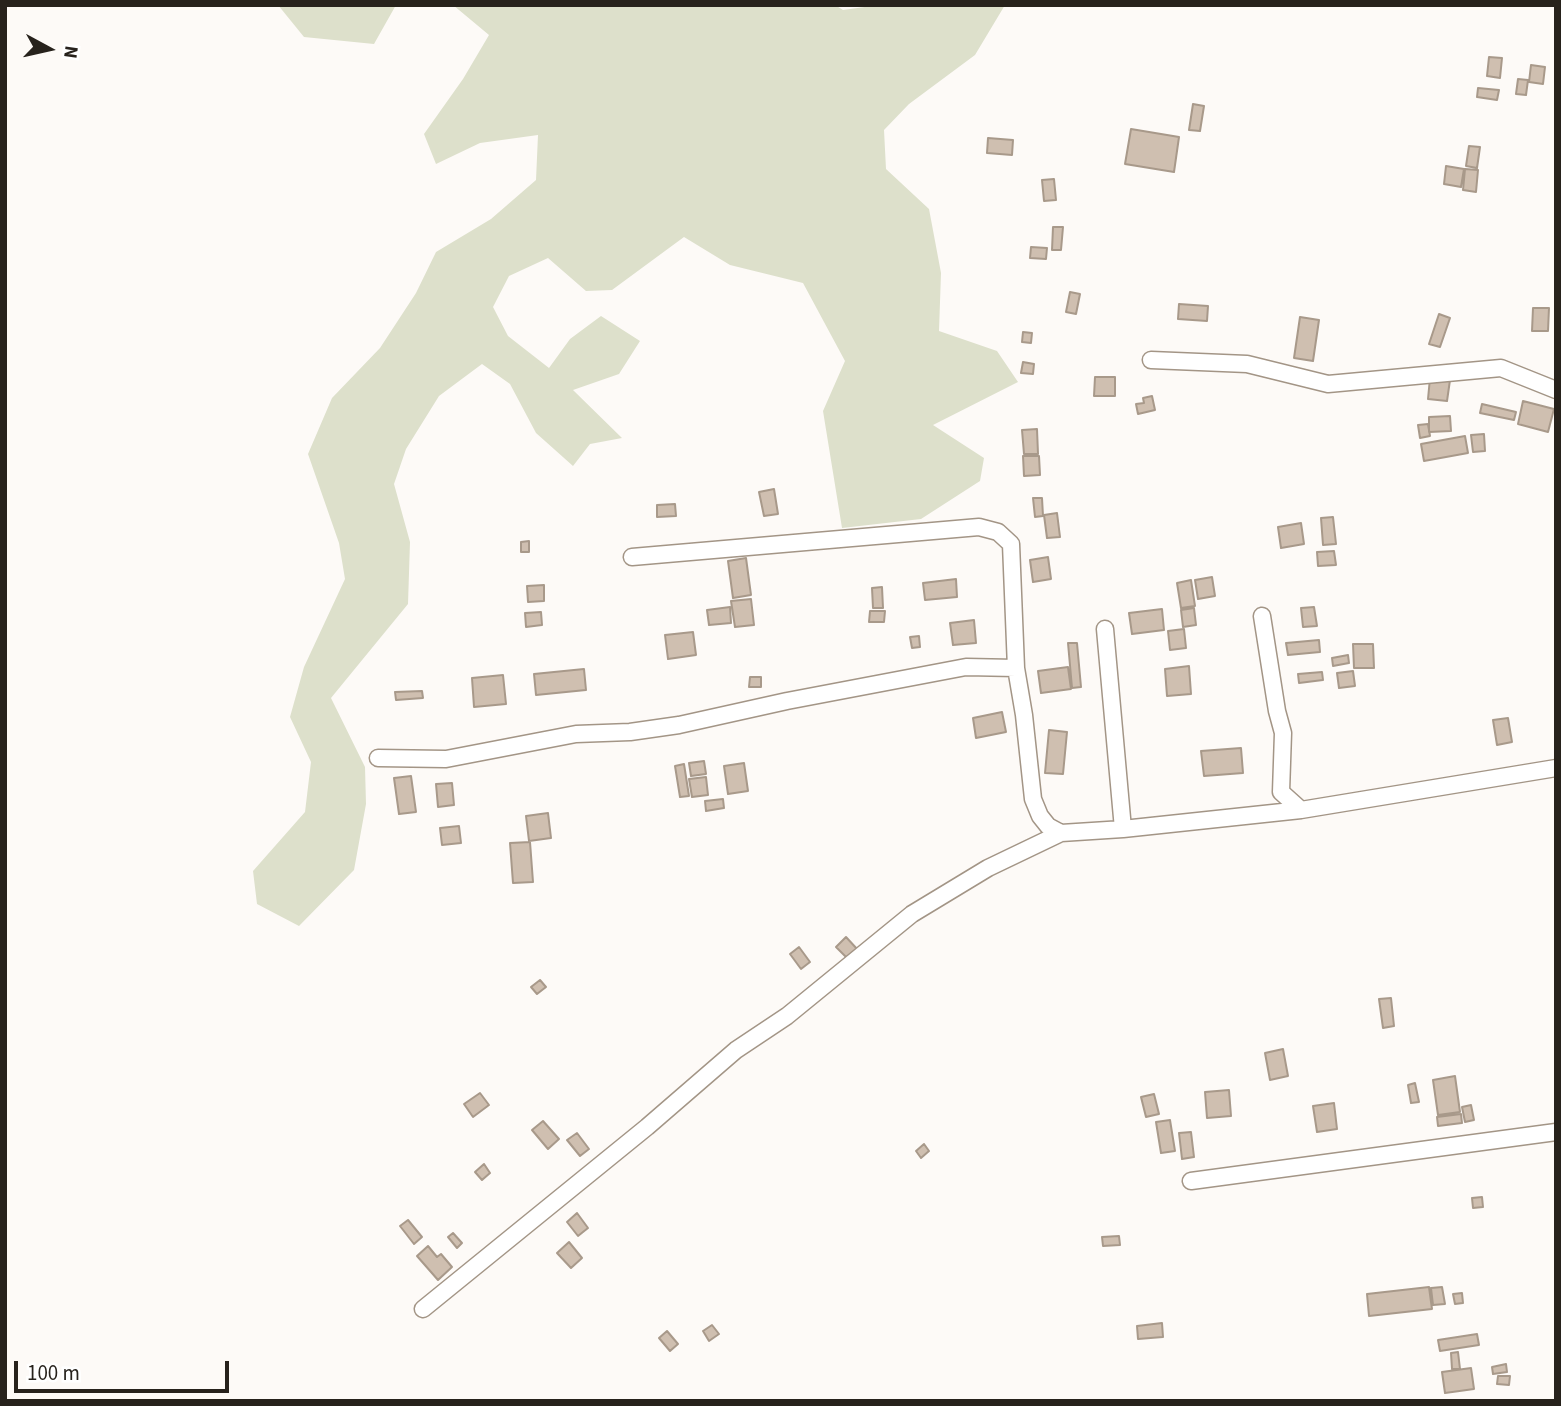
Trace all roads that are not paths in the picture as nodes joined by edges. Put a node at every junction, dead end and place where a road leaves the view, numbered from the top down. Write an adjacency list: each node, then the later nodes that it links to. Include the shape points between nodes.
1 (1151, 360): 2 (street, via 1247,364 1328,384 1501,368)
2 (1556, 390)
3 (632, 557): 6 (street, via 979,527 998,532 1011,544)
4 (1262, 616): 9 (street, via 1283,733 1281,792)
5 (1104, 629): 10 (street)
6 (1016, 668): 7 (street, via 966,667 679,725 576,734 446,759); 11 (street, via 1032,799 1048,826)
7 (378, 758)
8 (1556, 768): 9 (street)
9 (1301, 810): 10 (street)
10 (1123, 829): 11 (street)
11 (1061, 833): 14 (street, via 988,868 912,915 787,1016 736,1050)
12 (1556, 1132): 13 (street)
13 (1191, 1181)
14 (423, 1309)

